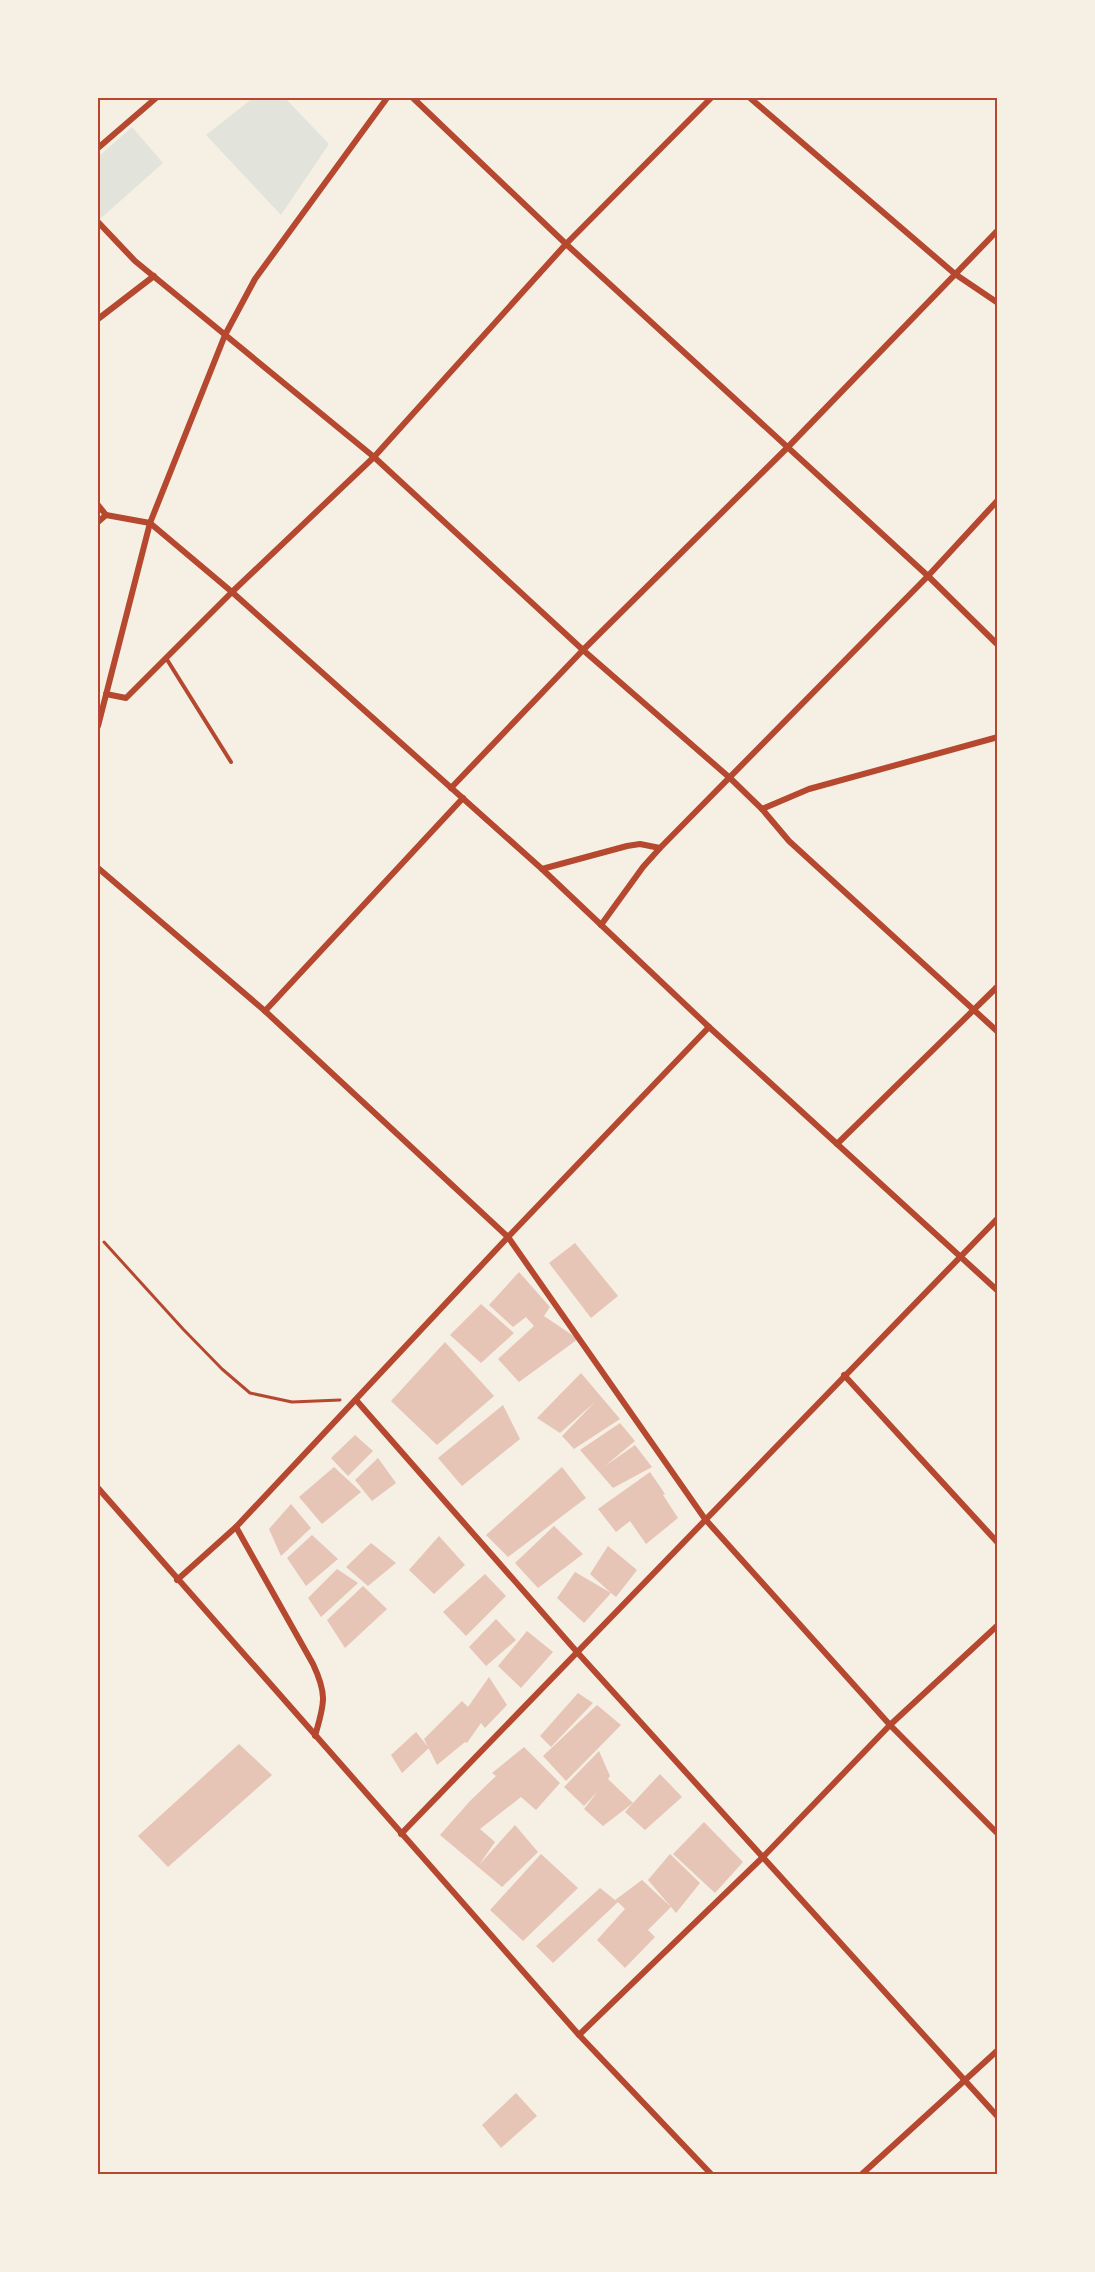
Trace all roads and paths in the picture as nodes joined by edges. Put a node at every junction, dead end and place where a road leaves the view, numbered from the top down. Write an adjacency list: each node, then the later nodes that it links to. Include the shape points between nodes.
1 (156, 98): 6 (street)
2 (387, 98): 14 (street, via 255,279)
3 (413, 98): 9 (street)
4 (711, 98): 9 (street)
5 (750, 98): 10 (street)
6 (98, 148)
7 (98, 222): 11 (street)
8 (998, 230): 10 (street)
9 (566, 244): 15 (street); 16 (street)
10 (955, 274): 12 (street); 15 (street)
11 (154, 276): 13 (street); 14 (street)
12 (998, 303)
13 (98, 319)
14 (225, 335): 16 (street); 21 (street)
15 (787, 448): 22 (street); 25 (street)
16 (374, 457): 23 (street); 25 (street)
17 (998, 500): 22 (street)
18 (98, 505): 19 (street)
19 (106, 515): 20 (street); 21 (street)
20 (98, 522)
21 (150, 523): 23 (street); 27 (street)
22 (928, 576): 24 (street); 31 (street)
23 (232, 592): 26 (street); 32 (street)
24 (998, 645)
25 (583, 650): 31 (street); 32 (street)
26 (165, 658): 27 (street, via 126,698); 30 (lane)
27 (106, 694): 28 (street)
28 (98, 726)
29 (998, 737): 34 (street, via 809,789)
30 (231, 762)
31 (730, 778): 34 (street); 35 (street)
32 (451, 788): 33 (street)
33 (463, 798): 37 (street); 41 (street)
34 (762, 809): 40 (street, via 789,841)
35 (660, 848): 37 (street, via 627,846); 38 (street)
36 (98, 868): 41 (street)
37 (542, 869): 38 (street)
38 (602, 925): 42 (street)
39 (998, 986): 40 (street)
40 (973, 1010): 43 (street); 44 (street)
41 (265, 1011): 46 (street)
42 (709, 1027): 44 (street); 46 (street)
43 (998, 1032)
44 (837, 1144): 48 (street)
45 (998, 1218): 48 (street)
46 (508, 1237): 51 (street); 53 (street)
47 (104, 1242): 51 (path, via 183,1329 250,1393 292,1402)
48 (960, 1257): 49 (street); 50 (street)
49 (998, 1291)
50 (844, 1375): 53 (street); 55 (street)
51 (356, 1400): 54 (street); 58 (street)
52 (98, 1488): 56 (street)
53 (705, 1519): 58 (street); 59 (street)
54 (236, 1527): 56 (street); 60 (street, via 323,1686 323,1707)
55 (998, 1543)
56 (177, 1580): 60 (street)
57 (998, 1625): 59 (street)
58 (577, 1652): 61 (street); 63 (street)
59 (890, 1725): 62 (street); 63 (street)
60 (315, 1736): 61 (street)
61 (401, 1834): 64 (street)
62 (998, 1834)
63 (762, 1858): 64 (street); 66 (street)
64 (579, 2036): 68 (street)
65 (998, 2050): 66 (street)
66 (963, 2081): 67 (street); 69 (street)
67 (998, 2117)
68 (711, 2175)
69 (862, 2175)

